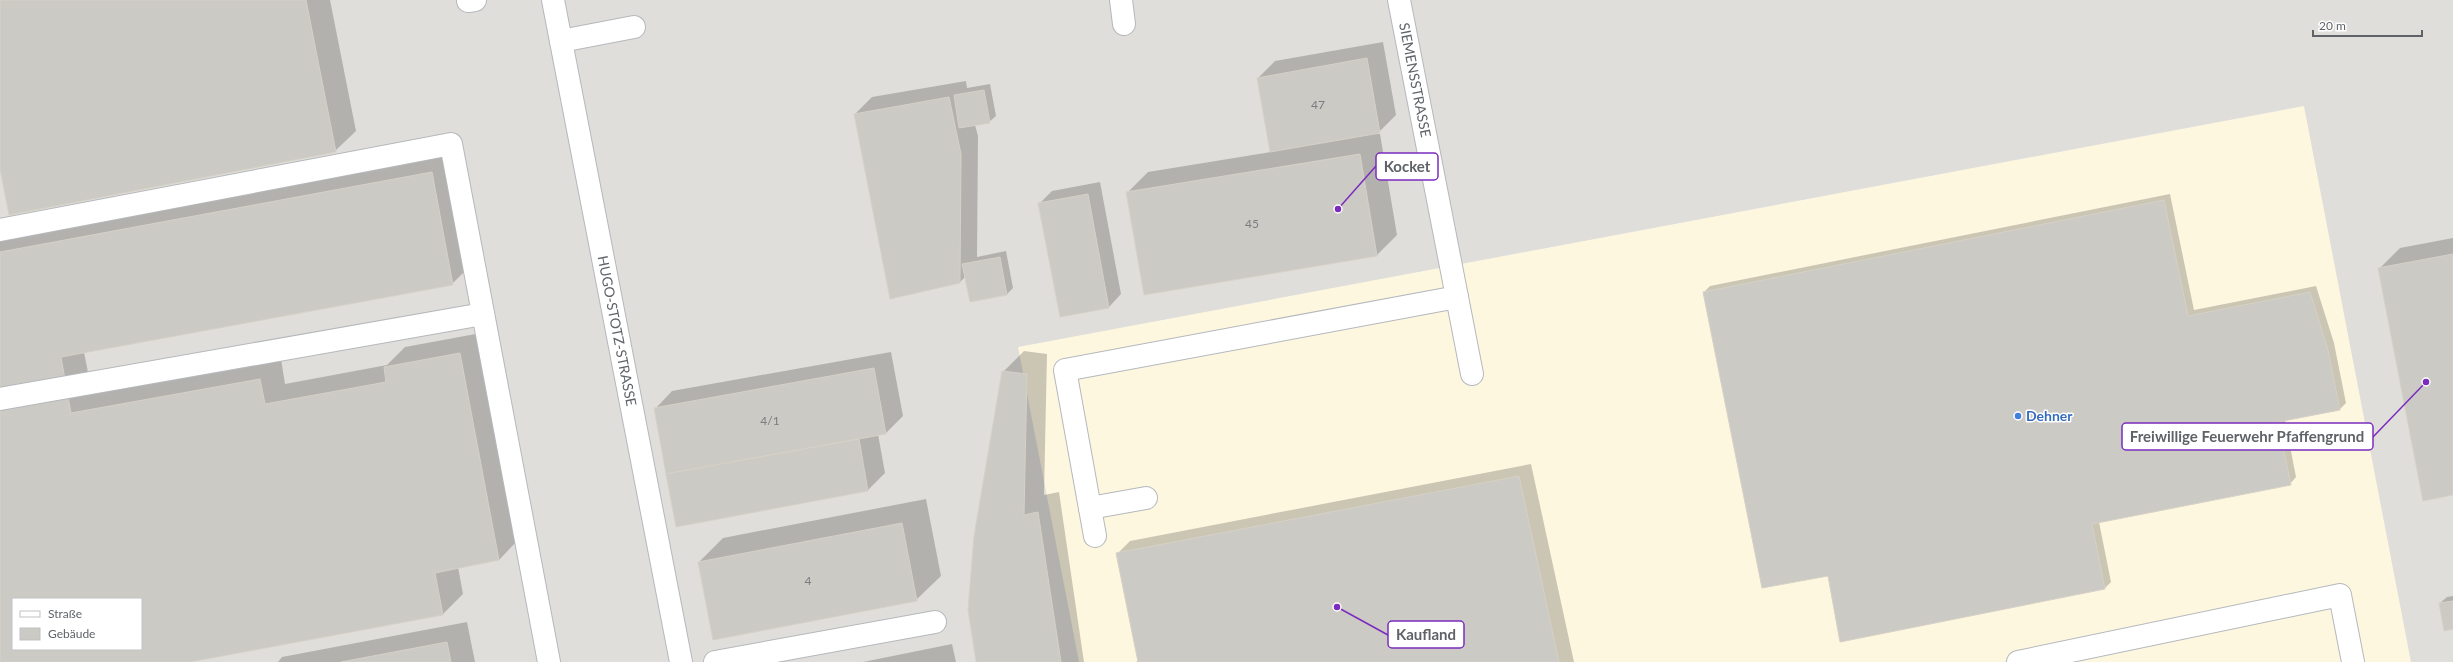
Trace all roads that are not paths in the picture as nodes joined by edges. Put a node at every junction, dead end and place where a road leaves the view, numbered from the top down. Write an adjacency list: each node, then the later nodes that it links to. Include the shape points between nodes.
1 (553, 0): 6 (street, HUGO-STOTZ-STRASSE)
2 (1121, 0): 4 (street)
3 (1399, 0): 8 (street, SIEMENSSTRASSE)
4 (1124, 24)
5 (634, 27): 6 (street)
6 (561, 41): 17 (street, HUGO-STOTZ-STRASSE)
7 (0, 230): 9 (street, via 451,144)
8 (1457, 297): 10 (street, SIEMENSSTRASSE); 13 (street, via 1065,370)
9 (483, 314): 11 (street); 16 (street)
10 (1472, 374)
11 (0, 399)
12 (1146, 498): 13 (street)
13 (1090, 508): 14 (street)
14 (1095, 536)
15 (935, 622): 18 (street)
16 (549, 662)
17 (681, 662)
18 (715, 662)
19 (2018, 662): 20 (street, via 2340,595)
20 (2353, 662)

